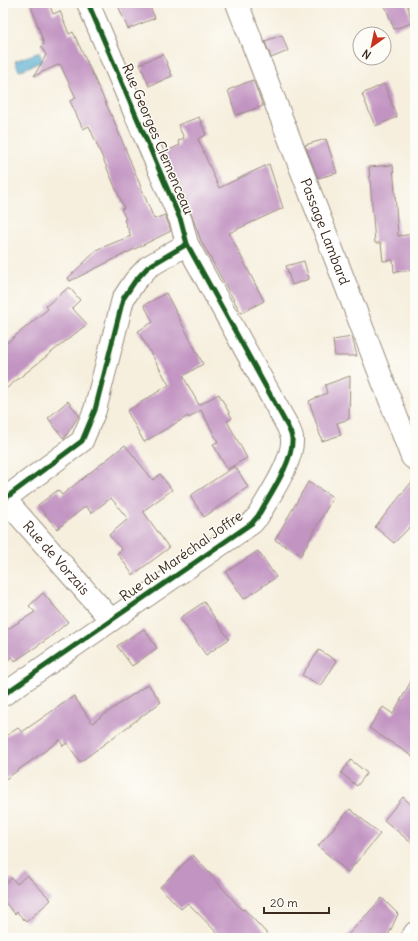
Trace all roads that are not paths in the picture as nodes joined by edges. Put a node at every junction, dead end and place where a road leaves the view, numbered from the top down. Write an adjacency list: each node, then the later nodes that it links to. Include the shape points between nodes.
1 (88, 3): 3 (street, Rue Georges Clemenceau, via 181,221)
2 (237, 3): 4 (street, Passage Lambard)
3 (187, 244): 5 (street, via 148,267 123,299 95,410 82,441); 6 (street, Rue du Maréchal Joffre, via 288,427 292,437 290,454 252,523)
4 (415, 460)
5 (4, 499): 6 (street, Rue de Vorzais)
6 (110, 620): 7 (street, Rue du Maréchal Joffre)
7 (3, 695)
8 (415, 933): 9 (street)
9 (412, 938)

